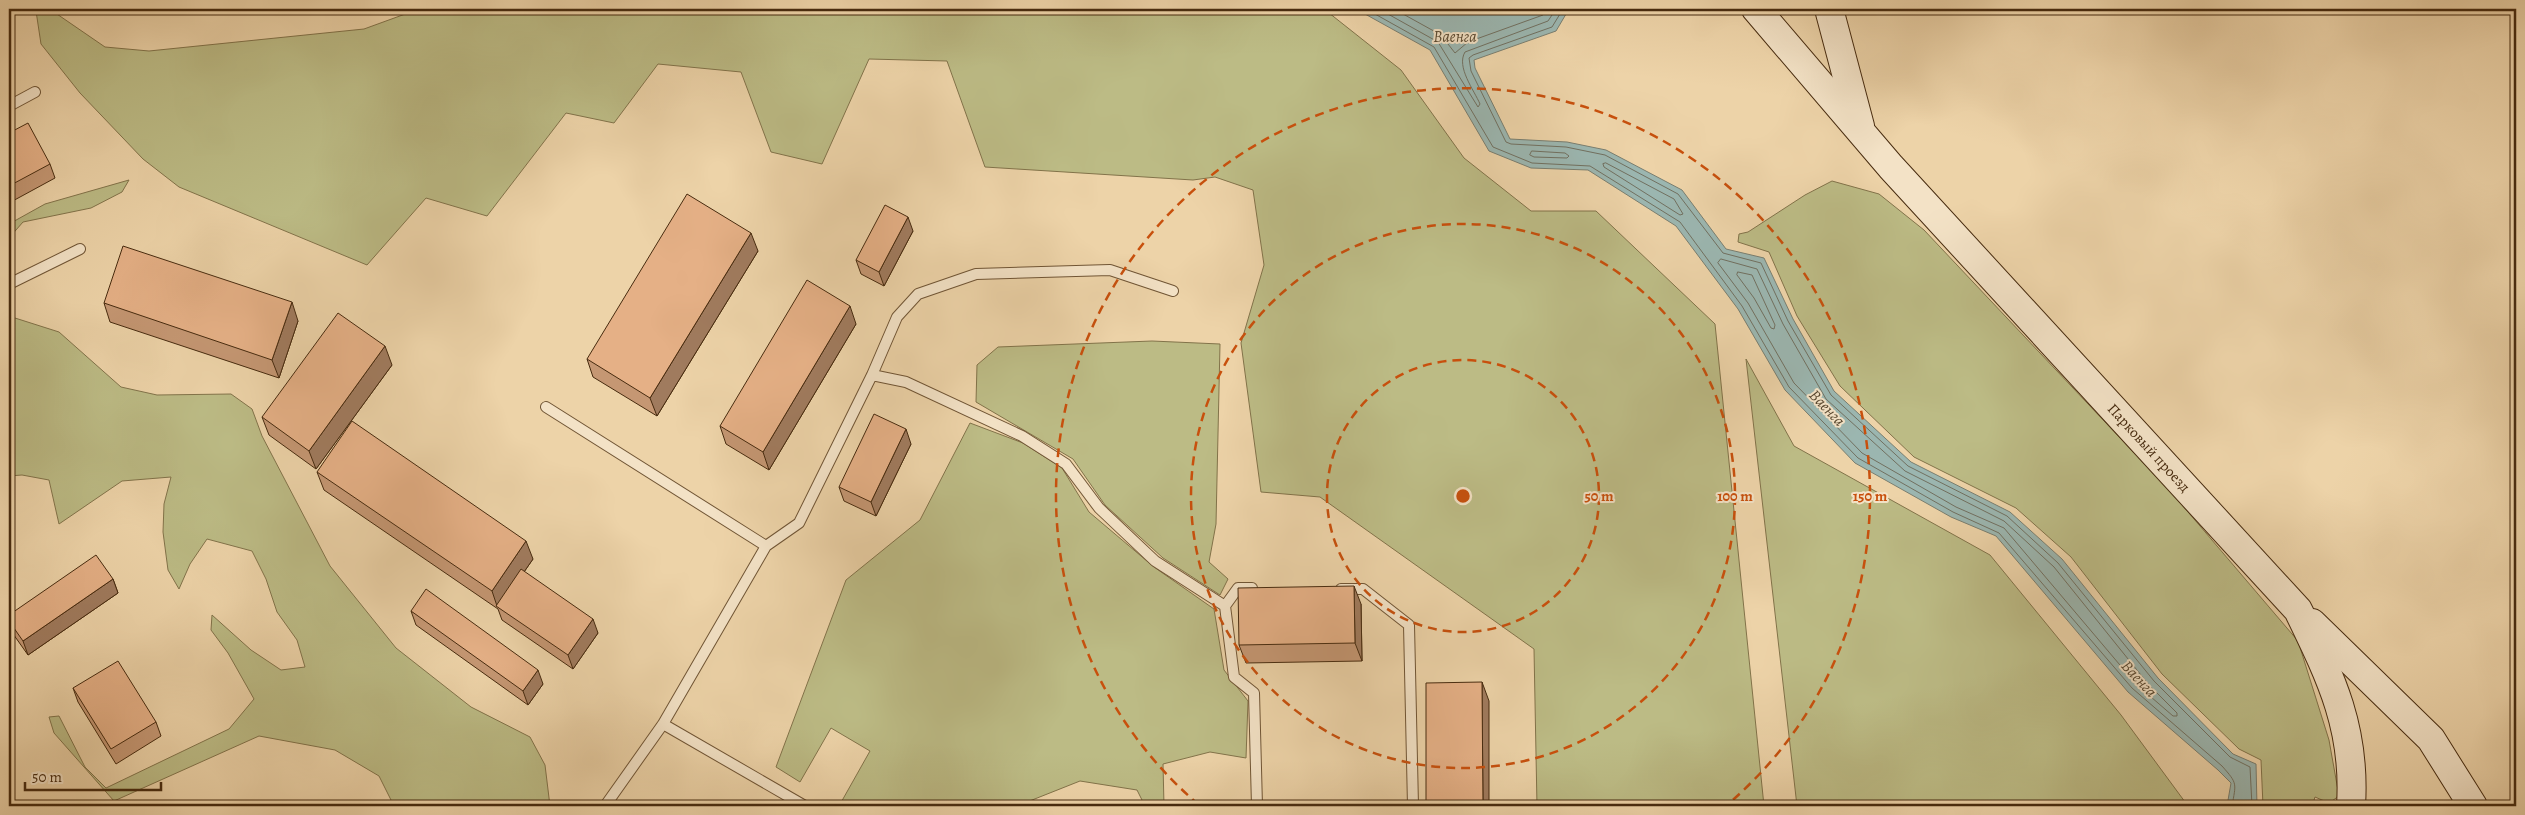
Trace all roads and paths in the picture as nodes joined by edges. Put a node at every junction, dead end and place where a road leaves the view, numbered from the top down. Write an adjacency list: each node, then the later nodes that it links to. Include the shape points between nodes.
1 (1756, 9): 5 (main road, Парковый проезд)
2 (1829, 9): 5 (main road)
3 (35, 92): 4 (lane)
4 (9, 106)
5 (1861, 132): 15 (main road, Парковый проезд)
6 (80, 249): 7 (lane)
7 (9, 284)
8 (1173, 290): 9 (lane, via 1110,270 976,274 918,294 897,317)
9 (872, 375): 11 (lane, via 799,523); 14 (lane, via 906,382 1022,436 1066,464 1099,508 1155,562)
10 (546, 407): 11 (lane)
11 (766, 546): 16 (lane)
12 (1267, 588): 14 (lane, via 1238,588)
13 (1334, 589): 20 (lane, via 1363,589 1409,625)
14 (1225, 606): 19 (lane, via 1234,677 1254,693)
15 (2298, 610): 21 (main road, Парковый проезд, via 2330,676 2346,725); 22 (main road, via 2431,739)
16 (663, 724): 17 (lane); 18 (lane)
17 (605, 806)
18 (806, 806)
19 (1257, 806)
20 (1413, 806)
21 (2351, 806)
22 (2473, 806)

